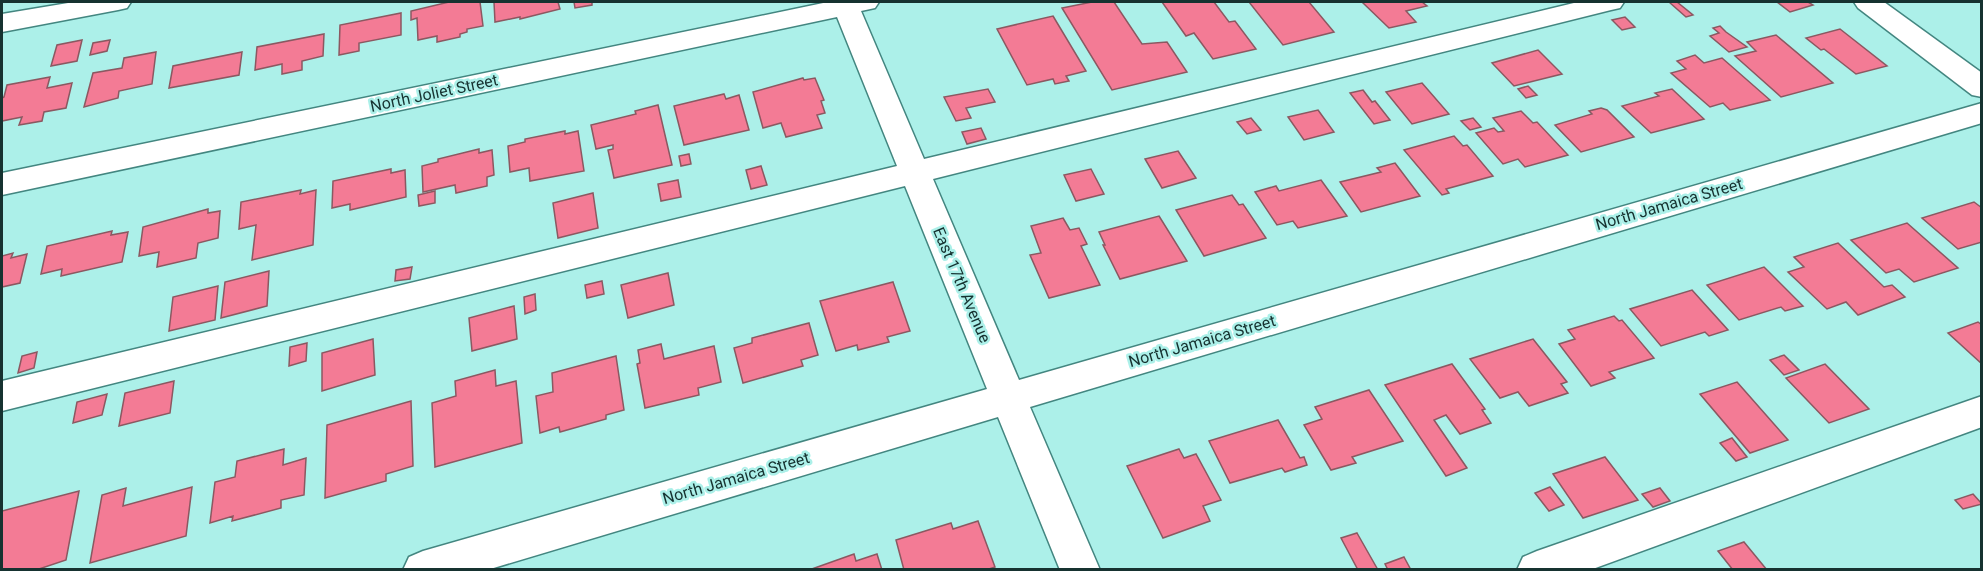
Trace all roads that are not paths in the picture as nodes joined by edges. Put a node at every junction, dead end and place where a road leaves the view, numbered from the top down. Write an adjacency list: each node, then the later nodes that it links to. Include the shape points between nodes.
1 (118, 2): 5 (street)
2 (1611, 2): 8 (street)
3 (1867, 2): 6 (street)
4 (852, 3): 8 (street, East 17th Avenue); 9 (street, North Joliet Street)
5 (2, 23)
6 (1982, 88)
7 (1982, 113): 11 (street, North Jamaica Street)
8 (915, 172): 10 (street); 11 (street, East 17th Avenue)
9 (2, 184)
10 (2, 396)
11 (1009, 398): 13 (street, North Jamaica Street); 14 (street, East 17th Avenue)
12 (1982, 411): 15 (street)
13 (423, 570)
14 (1080, 570)
15 (1537, 570)

